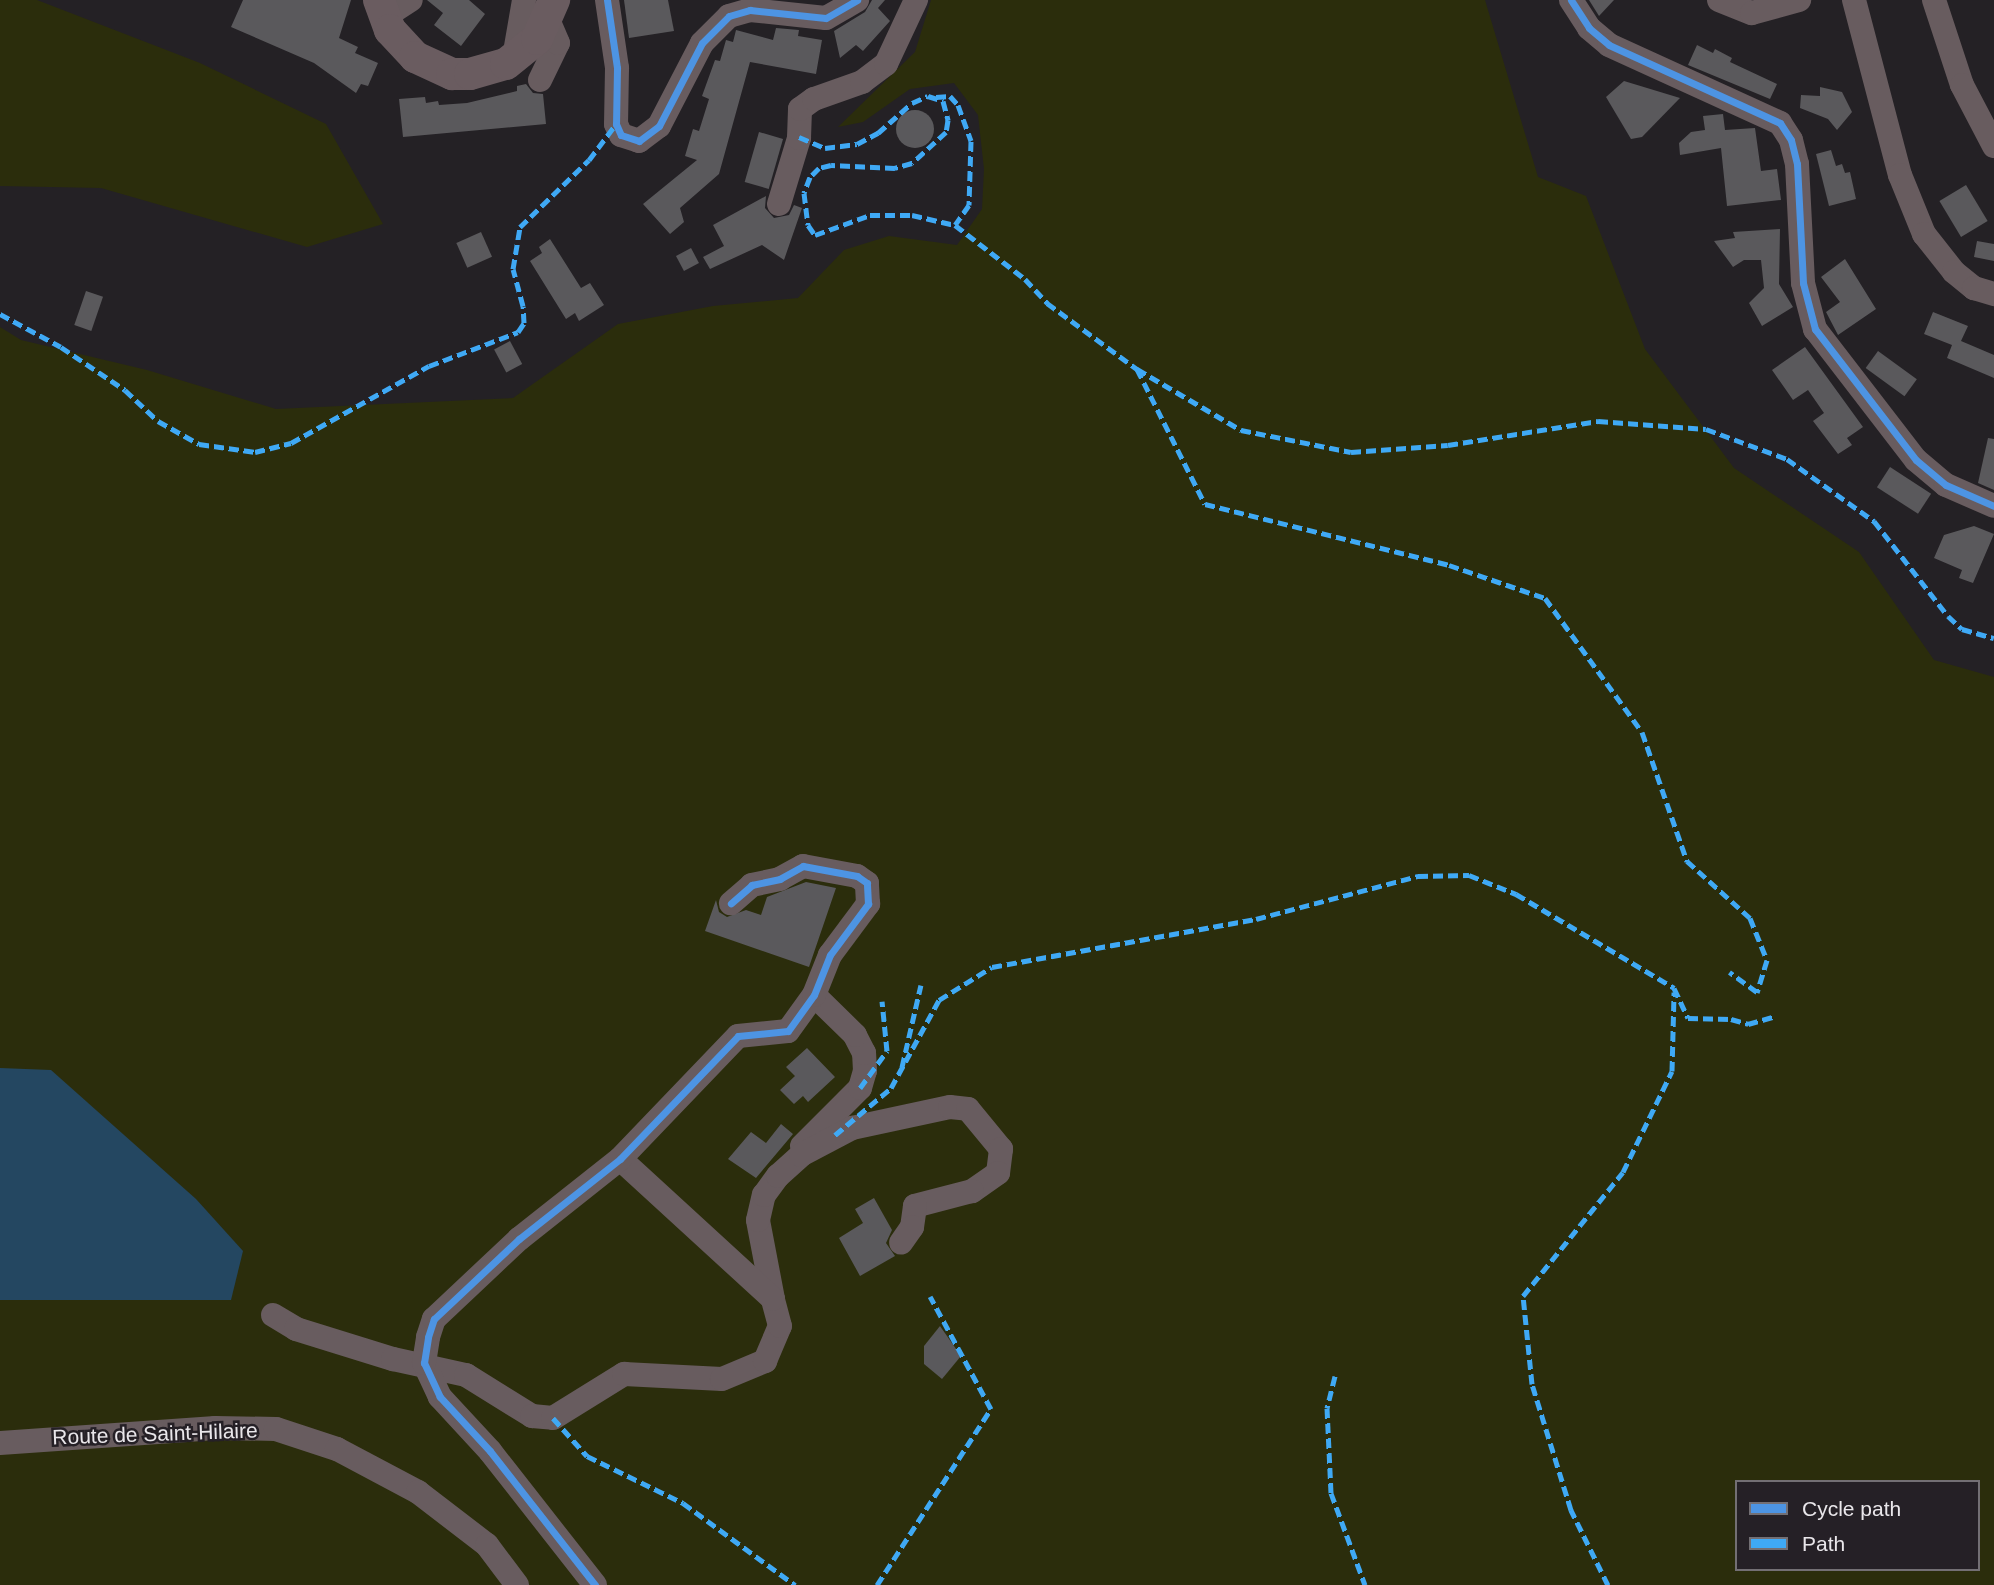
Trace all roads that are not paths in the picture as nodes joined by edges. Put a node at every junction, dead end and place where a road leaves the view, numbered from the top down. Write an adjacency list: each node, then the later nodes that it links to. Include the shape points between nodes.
1 (411, 0): 11 (street)
2 (607, 0): 3 (street, via 617,68 616,124 621,135 639,141 659,126 702,43 729,16 750,10 826,18)
3 (858, 0)
4 (916, 0): 14 (street, via 886,64 862,82 814,99 800,109 799,138)
5 (1571, 0): 16 (street, via 1589,28 1609,44 1780,123 1791,140 1797,164 1803,283 1815,329 1916,460 1946,485)
6 (1719, 0): 7 (street, via 1752,13)
7 (1799, 0)
8 (1854, 0): 15 (street, via 1900,175 1924,234 1954,272 1974,288)
9 (1934, 0): 13 (street, via 1962,85)
10 (542, 6): 11 (main road, via 537,39 514,58 470,74 452,74 415,57); 12 (street, via 558,43)
11 (381, 9)
12 (540, 80)
13 (1994, 146)
14 (779, 204)
15 (1994, 295)
16 (1994, 506)
17 (731, 903): 18 (street, via 752,884 780,879 803,866 857,876 867,883 868,904 830,955)
18 (814, 995): 19 (street, via 788,1031 738,1036); 20 (street, via 855,1035 864,1052 865,1072 860,1088 808,1137)
19 (620, 1159): 22 (street); 24 (street, via 519,1239 434,1319)
20 (778, 1177): 21 (street, via 802,1156 852,1128 950,1107 968,1109 1001,1149 998,1173 972,1191 915,1206 912,1227); 22 (street, via 764,1195 758,1220)
21 (901, 1243)
22 (773, 1299): 24 (street, via 780,1325 775,1342 765,1361 745,1373 695,1380 624,1374 552,1418 532,1416 466,1375)
23 (273, 1315): 24 (street, via 296,1329)
24 (426, 1370): 27 (street, via 440,1397 491,1451)
25 (0, 1443): 26 (street, Route de Saint-Hilaire, via 201,1429 276,1429 337,1449 418,1492 487,1545)
26 (517, 1585)
27 (595, 1585)

